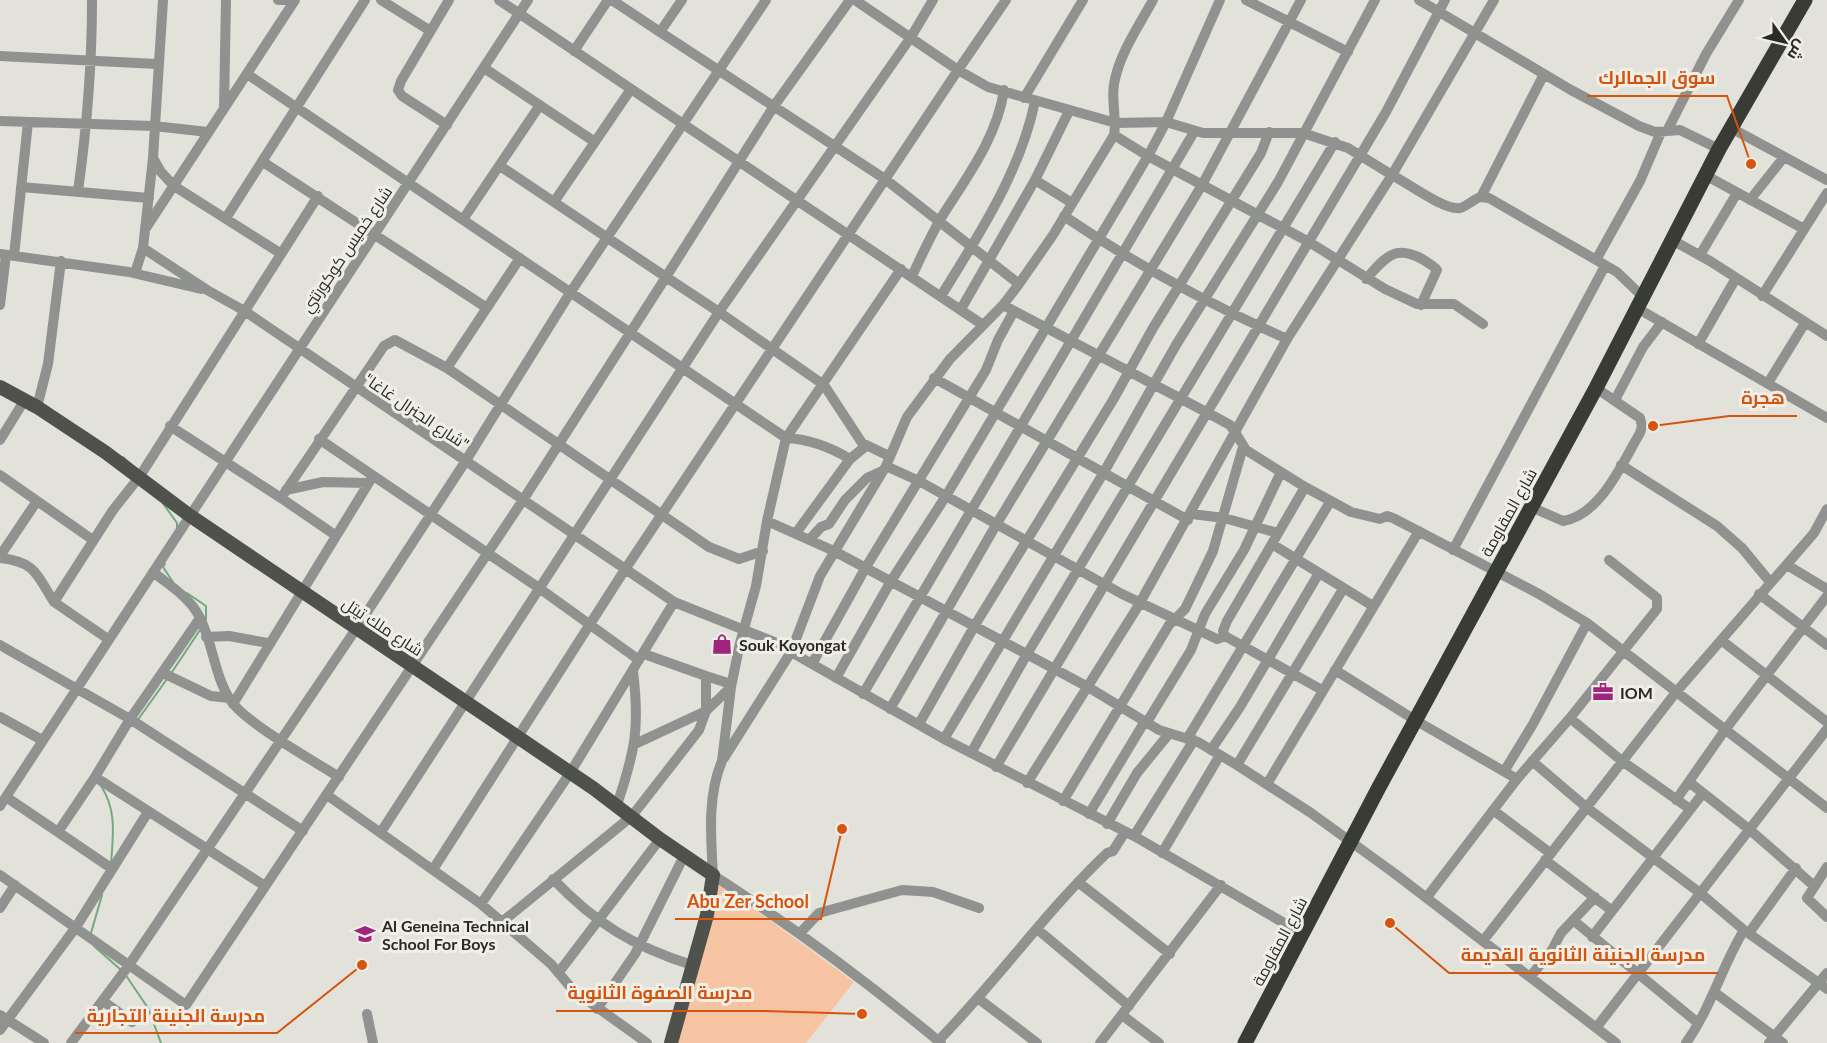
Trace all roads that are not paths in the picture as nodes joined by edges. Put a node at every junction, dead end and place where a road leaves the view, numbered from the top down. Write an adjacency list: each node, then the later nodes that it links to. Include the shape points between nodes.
1 (92, 0): 39 (street)
2 (163, 0): 40 (street)
3 (226, 0): 52 (street)
4 (278, 0): 28 (street)
5 (365, 0): 51 (street)
6 (381, 0): 32 (street)
7 (449, 0): 32 (street)
8 (499, 0): 30 (street)
9 (528, 0): 30 (street, شارع خميس كوكورتني)
10 (610, 0): 34 (street); 36 (street)
11 (682, 0): 34 (street)
12 (766, 0): 43 (street)
13 (850, 0): 50 (street)
14 (855, 0): 35 (street)
15 (933, 0): 35 (street)
16 (1006, 0): 42 (street)
17 (1083, 0): 48 (street)
18 (1153, 0): 58 (street, via 1116,74)
19 (1220, 0): 56 (street)
20 (1246, 0): 31 (street)
21 (1301, 0): 31 (street)
22 (1374, 0): 37 (street)
23 (1419, 0): 29 (street)
24 (1444, 0): 29 (street)
25 (1494, 0): 33 (street)
26 (1739, 0): 67 (street)
27 (1805, 0): 62 (highway, شارع المقاومة)
28 (291, 2): 44 (street)
29 (1439, 10): 33 (street); 74 (street)
30 (520, 13): 36 (street); 41 (street, شارع خميس كوكورتني)
31 (1288, 22): 37 (street); 63 (street)
32 (429, 30): 60 (street, via 398,90)
33 (1474, 31): 45 (street); 82 (street)
34 (660, 32): 43 (street)
35 (911, 37): 42 (street); 72 (street)
36 (574, 51): 46 (street)
37 (1348, 52): 68 (street)
38 (0, 56): 39 (street)
39 (92, 59): 40 (street); 57 (street)
40 (157, 64): 61 (street)
41 (484, 68): 49 (street); 60 (street, شارع خميس كوكورتني)
42 (958, 70): 47 (street, via 988,87); 84 (street)
43 (719, 71): 50 (street); 59 (street)
44 (247, 74): 51 (street); 52 (street)
45 (1544, 74): 67 (street, via 1639,126); 95 (street)
46 (631, 89): 59 (street); 70 (street)
47 (1004, 90): 48 (street); 106 (street, via 1001,110 985,147)
48 (1029, 99): 53 (street); 116 (street, via 1024,142)
49 (540, 105): 70 (street); 80 (street)
50 (774, 106): 72 (street); 78 (street)
51 (297, 107): 79 (street); 87 (street)
52 (224, 109): 64 (street)
53 (1069, 111): 58 (street); 85 (street)
54 (0, 122): 55 (street)
55 (28, 122): 57 (street); 90 (street)
56 (1166, 122): 58 (street); 65 (street); 75 (street)
57 (87, 123): 61 (street); 91 (street)
58 (1116, 123): 69 (street)
59 (683, 124): 78 (street); 112 (street)
60 (447, 125): 87 (street, شارع خميس كوكورتني)
61 (154, 126): 64 (street); 76 (street)
62 (1731, 128): 73 (highway, شارع المقاومة); 77 (street)
63 (1231, 131): 65 (street); 66 (street); 88 (street)
64 (208, 132): 89 (street)
65 (1194, 132): 81 (street)
66 (1269, 132): 68 (street); 99 (street)
67 (1664, 132): 73 (street, via 1682,130); 126 (street)
68 (1303, 133): 71 (street); 103 (street)
69 (1114, 135): 75 (street); 101 (street)
70 (595, 142): 100 (street)
71 (1335, 142): 74 (street); 107 (street)
72 (834, 148): 84 (street); 98 (street)
73 (1719, 149): 83 (highway, شارع المقاومة)
74 (1361, 155): 82 (street); 115 (street)
75 (1148, 156): 81 (street); 113 (street)
76 (153, 158): 89 (street); 96 (street)
77 (1784, 158): 86 (street); 97 (street)
78 (741, 160): 98 (street); 131 (street)
79 (263, 162): 94 (street); 104 (street)
80 (500, 166): 100 (street); 105 (street)
81 (1174, 169): 88 (street); 119 (street)
82 (1392, 175): 95 (street, via 1455,208); 123 (street)
83 (1705, 175): 93 (street); 114 (highway, شارع المقاومة)
84 (885, 179): 106 (street); 111 (street)
85 (1035, 180): 101 (street); 125 (street)
86 (1827, 180)
87 (409, 182): 105 (street); 110 (street, شارع خميس كوكورتني)
88 (1202, 185): 99 (street); 128 (street)
89 (174, 186): 104 (street); 109 (street)
90 (21, 187): 91 (street); 120 (street)
91 (78, 190): 96 (street)
92 (1827, 192): 108 (street)
93 (1737, 193): 97 (street); 121 (street)
94 (318, 196): 110 (street); 118 (street)
95 (1481, 197): 126 (street, via 1489,198)
96 (149, 198): 109 (street)
97 (1750, 200): 108 (street)
98 (796, 201): 111 (street); 149 (street)
99 (1232, 201): 103 (street); 135 (street)
100 (554, 202): 112 (street)
101 (1072, 202): 102 (street)
102 (1064, 216): 113 (street); 134 (street)
103 (1258, 216): 107 (street); 140 (street)
104 (226, 218): 118 (street)
105 (464, 218): 122 (street)
106 (940, 221): 116 (street); 130 (street)
107 (1284, 229): 115 (street); 150 (street)
108 (1804, 229): 139 (street)
109 (145, 231): 117 (street)
110 (374, 233): 145 (street); 163 (street, شارع خميس كوكورتني)
111 (847, 234): 127 (street); 162 (street)
112 (606, 237): 131 (street); 137 (street)
113 (1099, 239): 119 (street); 155 (street)
114 (1672, 240): 121 (street); 141 (highway, شارع المقاومة)
115 (1309, 242): 123 (street); 156 (street)
116 (972, 246): 125 (street); 138 (street)
117 (143, 248): 129 (street); 136 (street, "شارع الجنرال غاغا")
118 (280, 253): 147 (street)
119 (1125, 253): 128 (street); 159 (street)
120 (7, 255): 124 (street); 142 (street)
121 (1700, 255): 132 (street)
122 (520, 258): 137 (street); 145 (street)
123 (1338, 259): 133 (street); 160 (street)
124 (61, 261): 129 (street); 179 (street, via 48,364)
125 (990, 262): 134 (street); 146 (street)
126 (1600, 263): 141 (street, via 1624,278); 236 (street)
127 (901, 269): 130 (street); 170 (street)
128 (1150, 269): 135 (street); 164 (street)
129 (135, 273): 136 (street)
130 (912, 276): 138 (street)
131 (666, 277): 149 (street); 157 (street)
132 (1737, 278): 139 (street); 161 (street)
133 (1366, 279): 144 (street); 144 (street, via 1387,257 1410,253 1437,270)
134 (1019, 284): 143 (street)
135 (1181, 285): 140 (street); 167 (street)
136 (207, 290): 147 (street, "شارع الجنرال غاغا")
137 (570, 293): 157 (street); 180 (street)
138 (941, 296): 146 (street)
139 (1762, 296): 152 (street)
140 (1207, 298): 150 (street); 171 (street)
141 (1640, 303): 151 (street); 174 (highway, شارع المقاومة)
142 (0, 305)
143 (1003, 305): 148 (street); 154 (street)
144 (1421, 305): 153 (street, via 1451,303)
145 (487, 308): 165 (street)
146 (961, 309): 154 (street)
147 (243, 310): 163 (street, "شارع الجنرال غاغا"); 184 (street)
148 (1014, 311): 155 (street); 175 (street)
149 (719, 312): 162 (street); 166 (street)
150 (1233, 312): 156 (street); 176 (street)
151 (1662, 322): 161 (street); 177 (street, via 1643,346)
152 (1805, 323): 158 (street); 169 (street)
153 (1483, 324)
154 (983, 325): 168 (street)
155 (1045, 326): 159 (street); 181 (street)
156 (1260, 327): 160 (street); 182 (street)
157 (630, 333): 166 (street); 191 (street)
158 (1827, 336)
159 (1071, 339): 164 (street); 185 (street)
160 (1287, 339): 186 (street)
161 (1698, 344): 169 (street)
162 (772, 348): 170 (street); 178 (street)
163 (298, 349): 173 (street, "شارع الجنرال غاغا"); 196 (street, شارع خميس كوكورتني)
164 (1100, 356): 167 (street); 190 (street)
165 (447, 368): 173 (street, via 391,340); 180 (street)
166 (682, 368): 178 (street); 205 (street)
167 (1128, 373): 171 (street); 194 (street)
168 (934, 378): 175 (street); 198 (street, via 907,417)
169 (1768, 383): 183 (street)
170 (824, 385): 187 (street); 192 (street)
171 (1154, 386): 176 (street); 200 (street)
172 (0, 387): 179 (main road, شارع ملك تيتل)
173 (357, 388): 188 (street); 197 (street, "شارع الجنرال غاغا")
174 (1596, 388): 177 (street); 215 (highway, شارع المقاومة)
175 (968, 398): 181 (street); 206 (street)
176 (1179, 398): 182 (street); 207 (street)
177 (1616, 400): 199 (street, via 1640,418 1642,426)
178 (736, 403): 187 (street); 218 (street)
179 (30, 404): 189 (street); 203 (main road, شارع ملك تيتل)
180 (502, 404): 191 (street); 197 (street)
181 (994, 412): 185 (street); 210 (street)
182 (1208, 413): 186 (street); 213 (street)
183 (1827, 418)
184 (170, 426): 196 (street); 203 (street)
185 (1020, 428): 190 (street); 217 (street)
186 (1235, 432): 193 (street); 221 (street)
187 (786, 438): 195 (street, via 820,444); 223 (street)
188 (319, 439): 204 (street); 209 (street)
189 (0, 440)
190 (1049, 442): 194 (street); 224 (street)
191 (558, 445): 205 (street); 211 (street)
192 (866, 446): 195 (street); 198 (street)
193 (1243, 447): 201 (street); 222 (street)
194 (1077, 458): 200 (street); 233 (street)
195 (850, 459): 227 (street)
196 (224, 461): 209 (street); 219 (street, شارع خميس كوكورتني)
197 (465, 462): 211 (street, "شارع الجنرال غاغا"); 220 (street)
198 (886, 464): 206 (street); 231 (street, via 867,478 829,524); 235 (street)
199 (1622, 465): 215 (street, via 1590,508 1572,519 1563,521); 251 (street, via 1717,526 1742,548)
200 (1104, 472): 207 (street); 239 (street)
201 (1281, 472): 208 (street); 225 (street)
202 (0, 474): 212 (street)
203 (140, 476): 219 (main road, شارع ملك تيتل); 232 (street)
204 (371, 479): 209 (street, via 323,482); 220 (street); 229 (street)
205 (611, 479): 218 (street); 230 (street)
206 (919, 481): 210 (street); 244 (street)
207 (1130, 486): 213 (street); 245 (street)
208 (1305, 487): 214 (street); 228 (street)
209 (283, 494): 229 (street)
210 (946, 496): 217 (street); 250 (street)
211 (523, 500): 230 (street, "شارع الجنرال غاغا"); 238 (street)
212 (37, 501): 232 (street); 240 (street)
213 (1154, 501): 221 (street); 252 (street)
214 (1330, 502): 226 (street, via 1363,516 1387,516); 241 (street)
215 (1531, 507): 248 (highway, شارع المقاومة)
216 (1827, 509): 243 (street, via 1814,533)
217 (969, 511): 224 (street); 258 (street)
218 (662, 514): 237 (street, via 725,555 746,558); 246 (street)
219 (189, 515): 247 (street, شارع خميس كوكورتني); 256 (main road, شارع ملك تيتل)
220 (430, 515): 238 (street); 271 (street)
221 (1190, 517): 222 (street); 262 (street)
222 (1224, 518): 225 (street); 266 (street, via 1185,609)
223 (767, 521): 227 (street); 237 (street)
224 (996, 525): 233 (street); 264 (street)
225 (1254, 525): 228 (street); 272 (street, via 1244,550)
226 (1419, 531): 236 (street); 263 (street)
227 (796, 533): 231 (street)
228 (1278, 533): 234 (street)
229 (334, 535): 256 (street)
230 (574, 535): 246 (street, "شارع الجنرال غاغا"); 253 (street)
231 (810, 539): 235 (street)
232 (93, 540): 260 (street)
233 (1027, 541): 239 (street); 269 (street)
234 (1272, 544): 241 (street); 274 (street, via 1224,628)
235 (834, 550): 244 (street); 283 (street)
236 (1453, 550): 248 (street)
237 (763, 551): 270 (street)
238 (487, 552): 253 (street); 289 (street)
239 (1054, 555): 245 (street); 277 (street)
240 (0, 557): 260 (street, via 22,560 32,568)
241 (1295, 560): 249 (street); 282 (street)
242 (1609, 560): 284 (street, via 1657,597 1659,604)
243 (1787, 566): 251 (street); 255 (street)
244 (866, 567): 250 (street); 288 (street)
245 (1079, 570): 252 (street); 285 (street)
246 (624, 571): 261 (street, "شارع الجنرال غاغا"); 267 (street)
247 (153, 572): 265 (street, via 182,596); 276 (street, شارع خميس كوكورتني)
248 (1495, 572): 268 (street); 312 (highway, شارع المقاومة)
249 (1319, 573): 254 (street); 287 (street)
250 (891, 580): 258 (street); 297 (street)
251 (1770, 582): 257 (street)
252 (1105, 585): 262 (street); 290 (street)
253 (539, 588): 267 (street); 304 (street)
254 (1344, 589): 263 (street); 294 (street)
255 (1827, 589)
256 (302, 592): 271 (main road, شارع ملك تيتل); 279 (street)
257 (1759, 594): 273 (street); 278 (street)
258 (920, 596): 264 (street); 303 (street)
259 (1827, 596): 273 (street)
260 (54, 602): 276 (street)
261 (674, 602): 270 (street, "شارع الجنرال غاغا", via 713,620); 286 (street)
262 (1141, 602): 266 (street); 300 (street)
263 (1373, 606): 291 (street)
264 (946, 610): 269 (street); 307 (street)
265 (200, 618): 275 (street); 293 (street)
266 (1174, 619): 272 (street); 306 (street)
267 (590, 623): 286 (street); 319 (street)
268 (1587, 623): 284 (street); 333 (street)
269 (975, 625): 277 (street); 315 (street)
270 (744, 628): 283 (street, "شارع الجنرال غاغا"); 298 (street)
271 (356, 629): 289 (main road, شارع ملك تيتل); 320 (street)
272 (1198, 629): 274 (street, via 1217,639); 313 (street, via 1191,650)
273 (1804, 629): 281 (street); 296 (street)
274 (1225, 636): 282 (street)
275 (206, 637): 279 (street, via 229,636); 305 (street)
276 (108, 639): 299 (street, شارع خميس كوكورتني)
277 (1002, 640): 285 (street); 321 (street)
278 (1720, 640): 296 (street); 302 (street)
279 (268, 643): 305 (street)
280 (0, 645): 299 (street)
281 (1827, 645)
282 (1243, 646): 287 (street); 322 (street)
283 (791, 650): 288 (street, "شارع الجنرال غاغا"); 327 (street)
284 (1624, 651): 302 (street); 310 (street)
285 (1027, 654): 290 (street); 326 (street)
286 (641, 657): 292 (street); 295 (street)
287 (1268, 661): 294 (street); 325 (street)
288 (812, 664): 297 (street, "شارع الجنرال غاغا")
289 (413, 665): 304 (main road, شارع ملك تيتل); 335 (street)
290 (1053, 669): 300 (street); 331 (street)
291 (1335, 670): 301 (street); 312 (street)
292 (633, 671): 324 (street); 332 (street)
293 (163, 673): 305 (street); 311 (street)
294 (1293, 674): 301 (street); 330 (street)
295 (706, 676): 298 (street); 308 (street)
296 (1766, 676): 314 (street); 317 (street)
297 (836, 678): 303 (street, "شارع الجنرال غاغا")
298 (731, 685): 308 (street); 327 (street)
299 (76, 687): 311 (street); 323 (street, شارع خميس كوكورتني)
300 (1088, 687): 306 (street); 339 (street)
301 (1322, 690): 340 (street)
302 (1677, 691): 317 (street); 329 (street)
303 (862, 694): 307 (street, "شارع الجنرال غاغا")
304 (465, 700): 319 (main road, شارع ملك تيتل); 359 (street)
305 (231, 701): 320 (street)
306 (1121, 707): 313 (street); 345 (street)
307 (890, 709): 315 (street, "شارع الجنرال غاغا")
308 (706, 711): 324 (street); 354 (street, via 699,730)
309 (0, 717): 323 (street)
310 (1570, 718): 328 (street); 329 (street)
311 (130, 719): 334 (street); 341 (street)
312 (1415, 720): 333 (street); 362 (highway, شارع المقاومة)
313 (1146, 721): 318 (street); 353 (street)
314 (1827, 722)
315 (919, 724): 321 (street, "شارع الجنرال غاغا")
316 (1827, 729): 336 (street)
317 (1725, 730): 336 (street); 338 (street)
318 (1168, 735): 322 (street); 355 (street, via 1137,773)
319 (517, 736): 332 (main road, شارع ملك تيتل); 370 (street)
320 (281, 739): 335 (street); 341 (street)
321 (944, 739): 326 (street, "شارع الجنرال غاغا")
322 (1190, 739): 325 (street); 360 (street)
323 (42, 741): 346 (street, شارع خميس كوكورتني)
324 (635, 744): 347 (street)
325 (1216, 752): 330 (street); 364 (street)
326 (971, 753): 331 (street, "شارع الجنرال غاغا")
327 (722, 761): 373 (street, via 717,771 712,817)
328 (1532, 761): 337 (street); 348 (street)
329 (1622, 761): 344 (street); 348 (street)
330 (1237, 765): 340 (street)
331 (996, 767): 339 (street, "شارع الجنرال غاغا")
332 (564, 769): 347 (main road, شارع ملك تيتل); 383 (street)
333 (1505, 770): 337 (street)
334 (95, 777): 352 (street); 358 (street)
335 (339, 777): 343 (street)
336 (1787, 778): 349 (street); 356 (street)
337 (1517, 779): 351 (street)
338 (1689, 782): 342 (street); 344 (street)
339 (1027, 783): 345 (street, "شارع الجنرال غاغا")
340 (1267, 784): 362 (street)
341 (244, 793): 357 (street); 363 (street)
342 (1703, 793): 350 (street); 356 (street)
343 (327, 795): 357 (street); 359 (street)
344 (1676, 800): 350 (street)
345 (1063, 801): 353 (street, "شارع الجنرال غاغا")
346 (3, 802): 358 (street)
347 (617, 805): 354 (main road, شارع ملك تيتل)
348 (1586, 807): 366 (street); 367 (street)
349 (1827, 808)
350 (1690, 809): 367 (street)
351 (1493, 810): 366 (street); 381 (street)
352 (148, 812): 363 (street); 369 (street)
353 (1089, 814): 355 (street, "شارع الجنرال غاغا")
354 (632, 816): 361 (main road, شارع ملك تيتل); 374 (street)
355 (1107, 824): 360 (street, "شارع الجنرال غاغا")
356 (1750, 830): 371 (street); 380 (street)
357 (303, 831): 379 (street)
358 (58, 832): 369 (street)
359 (381, 832): 370 (street)
360 (1130, 834): 364 (street, "شارع الجنرال غاغا"); 375 (street)
361 (660, 839): 365 (main road, شارع ملك تيتل); 389 (street)
362 (1351, 842): 381 (street); 395 (highway, شارع المقاومة)
363 (207, 848): 379 (street); 400 (street)
364 (1162, 853): 377 (street, "شارع الجنرال غاغا")
365 (684, 856): 373 (main road, شارع ملك تيتل); 398 (street)
366 (1547, 857): 382 (street); 397 (street)
367 (1654, 858): 380 (street); 386 (street)
368 (1827, 867): 378 (street)
369 (111, 868): 391 (street)
370 (434, 868): 383 (street)
371 (1796, 868): 378 (street); 393 (street)
372 (0, 875): 376 (street)
373 (713, 875): 394 (street); 401 (main road, via 707,915)
374 (553, 879): 389 (street); 390 (street)
375 (1078, 882): 392 (street); 399 (street)
376 (15, 885): 384 (street); 391 (street)
377 (1221, 885): 395 (street, "شارع الجنرال غاغا"); 399 (street)
378 (1814, 885): 387 (street, via 1808,900)
379 (265, 886): 400 (street, via 186,1005)
380 (1700, 893): 393 (street); 404 (street)
381 (1427, 897): 397 (street)
382 (1595, 897): 386 (street); 388 (street)
383 (482, 904): 390 (street)
384 (0, 908)
385 (979, 908): 394 (street, via 933,892 903,890 819,913)
386 (1611, 910): 396 (street)
387 (1827, 917)
388 (1573, 920): 396 (street); 405 (street)
389 (599, 921): 398 (street); 402 (street)
390 (502, 922): 402 (street)
391 (76, 927): 400 (street); 413 (street)
392 (1037, 929): 408 (street); 411 (street)
393 (1747, 932): 406 (street); 407 (street, via 1725,963)
394 (801, 933): 419 (street)
395 (1303, 934): 428 (highway, شارع المقاومة)
396 (1592, 937): 404 (street)
397 (1483, 941): 405 (street)
398 (639, 946): 401 (street); 410 (street)
399 (1170, 954): 411 (street)
400 (129, 965): 409 (street)
401 (692, 965): 424 (main road)
402 (559, 972): 410 (street, via 573,990)
403 (1827, 972): 406 (street)
404 (1637, 974): 415 (street); 416 (street)
405 (1530, 977): 416 (street)
406 (1823, 986): 418 (street)
407 (1714, 992): 415 (street); 418 (street)
408 (979, 999): 419 (street); 425 (street)
409 (103, 1001): 414 (street); 421 (street)
410 (597, 1009): 423 (street)
411 (1125, 1011): 426 (street); 427 (street)
412 (367, 1014): 422 (street)
413 (3, 1017): 417 (street); 420 (street)
414 (132, 1022)
415 (1698, 1023): 430 (street)
416 (1596, 1028): 429 (street)
417 (0, 1030)
418 (1775, 1041)
419 (939, 1042)
420 (44, 1043)
421 (71, 1043)
422 (373, 1043)
423 (646, 1043)
424 (671, 1043)
425 (1037, 1043)
426 (1100, 1043)
427 (1159, 1043)
428 (1245, 1043)
429 (1616, 1043)
430 (1686, 1043)

